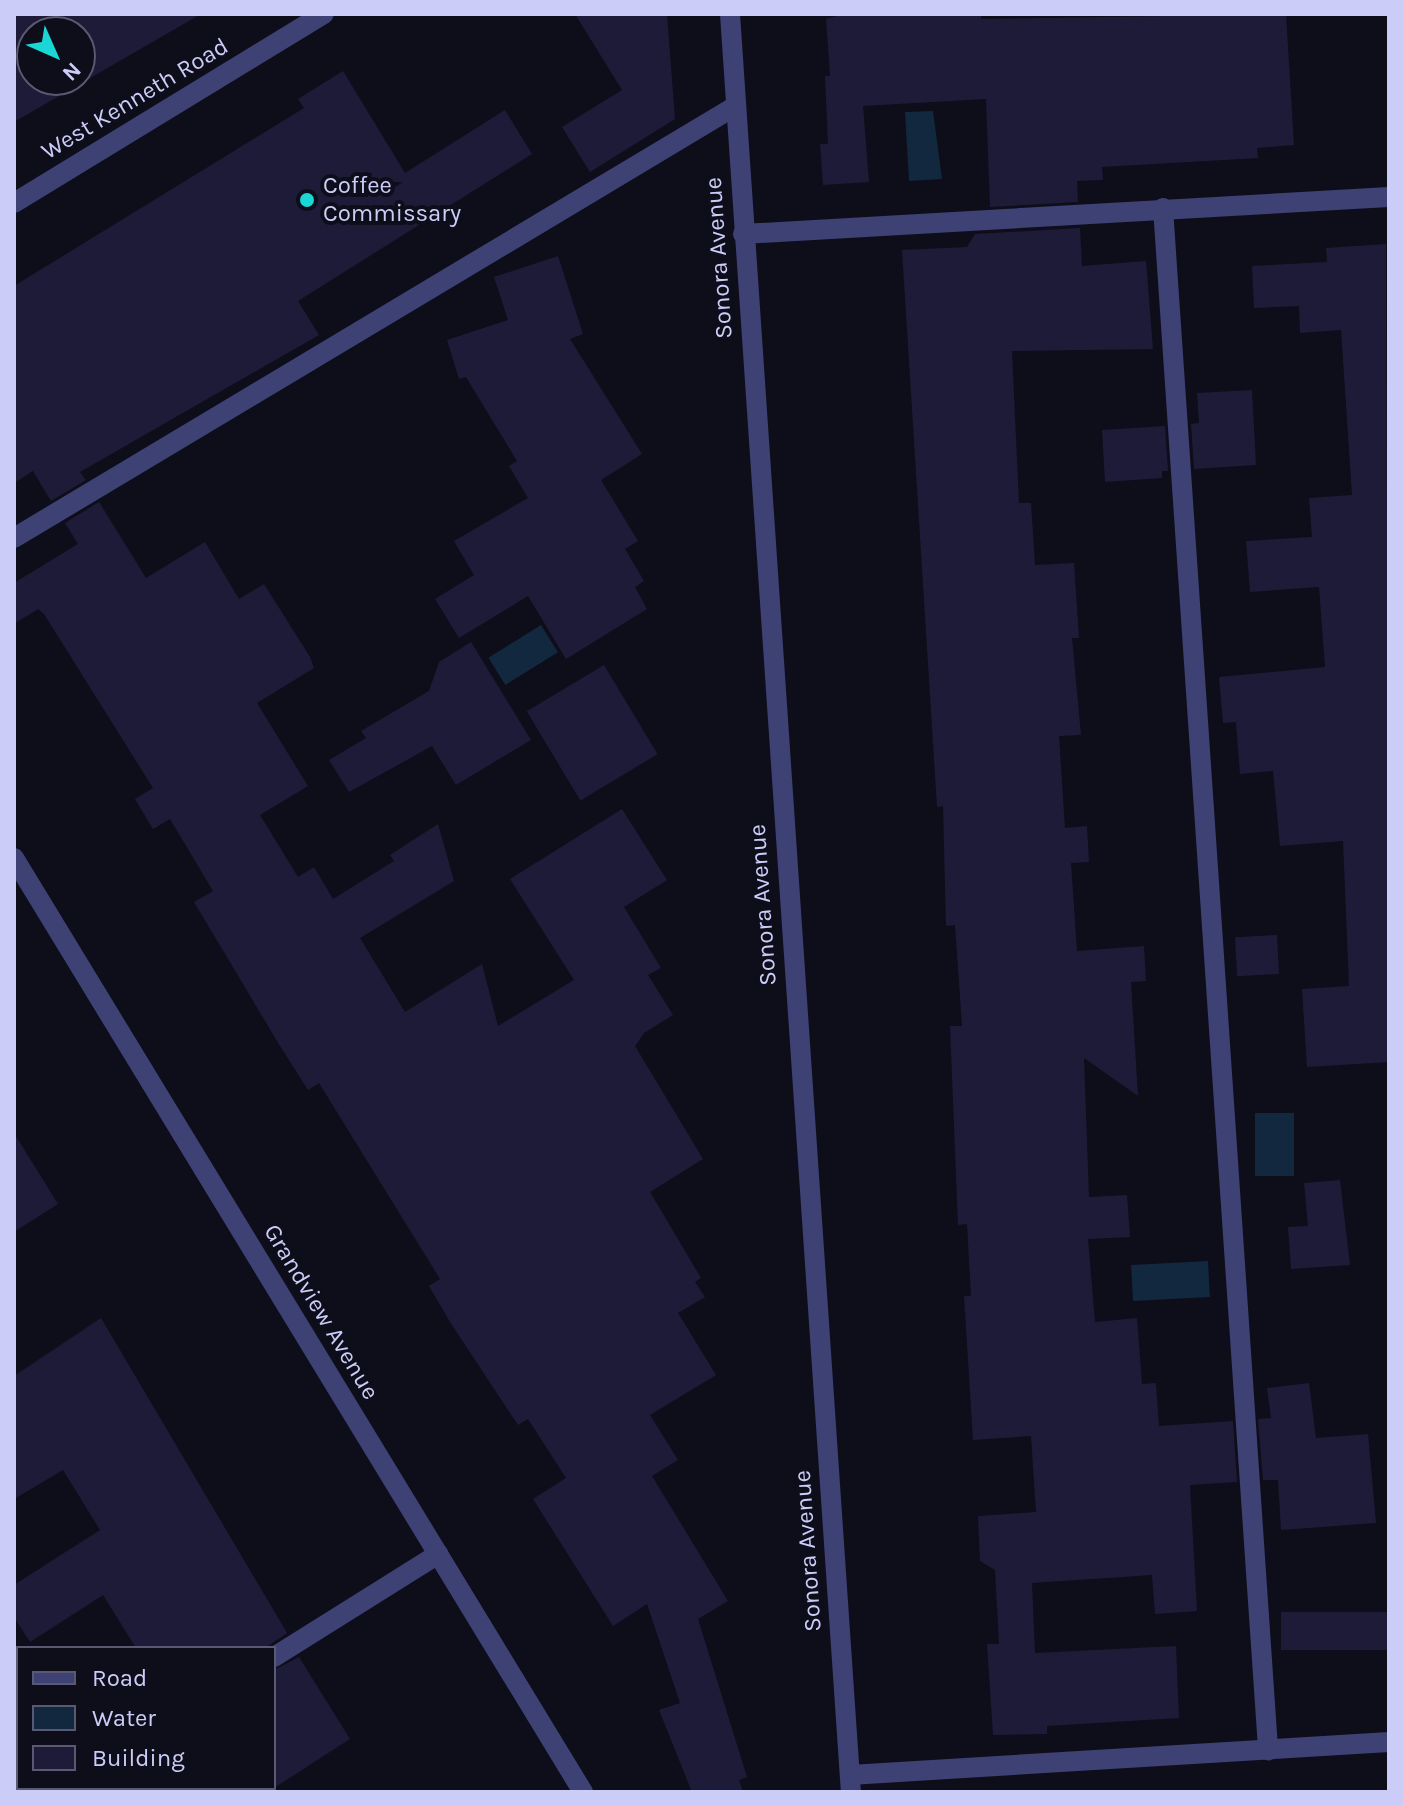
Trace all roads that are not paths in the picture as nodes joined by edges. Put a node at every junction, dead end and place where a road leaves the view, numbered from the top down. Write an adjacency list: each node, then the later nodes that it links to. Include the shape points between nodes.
1 (324, 14): 5 (street, West Kenneth Road)
2 (730, 14): 3 (street, Sonora Avenue)
3 (734, 107): 7 (street, Sonora Avenue); 8 (street)
4 (1389, 197): 6 (street)
5 (14, 203)
6 (1163, 208): 7 (street); 13 (street)
7 (743, 234): 14 (street, Sonora Avenue)
8 (14, 538)
9 (14, 858): 10 (street, Grandview Avenue)
10 (438, 1554): 11 (street); 15 (street, Grandview Avenue)
11 (276, 1656)
12 (1389, 1742): 13 (street)
13 (1268, 1750): 14 (street)
14 (850, 1784)
15 (583, 1792)

